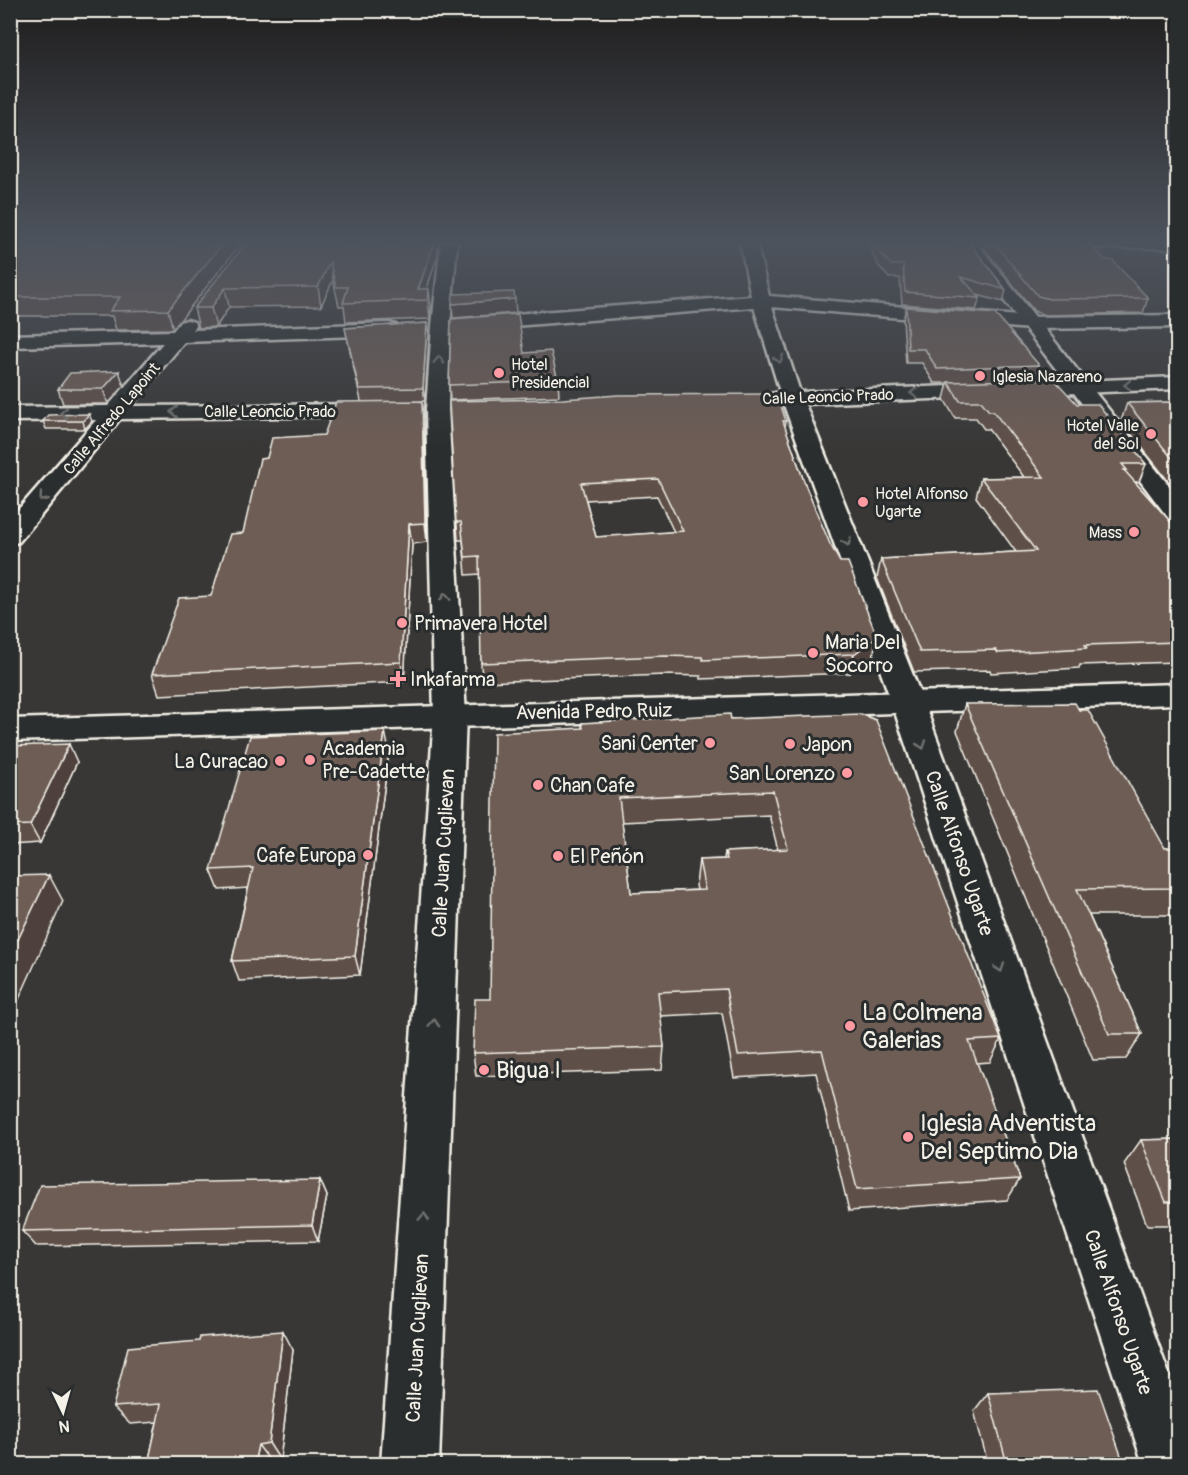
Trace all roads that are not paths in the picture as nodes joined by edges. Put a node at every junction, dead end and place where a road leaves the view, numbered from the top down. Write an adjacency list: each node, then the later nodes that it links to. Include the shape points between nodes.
1 (199, 311): 10 (street, Calle Alfredo Lapoint)
2 (427, 311): 9 (street, Calle Juan Cuglievan)
3 (633, 311): 9 (street)
4 (762, 311): 14 (street, Calle Alfonso Ugarte, one-way to 14)
5 (882, 311): 8 (street)
6 (1022, 311): 8 (street)
7 (1178, 321): 8 (street)
8 (1031, 323): 13 (street)
9 (422, 327): 10 (street); 15 (street, Calle Juan Cuglievan, one-way to 9)
10 (179, 337): 11 (street); 16 (street, Calle Alfredo Lapoint)
11 (10, 340)
12 (1178, 383): 13 (street, Calle Leoncio Prado, one-way to 13)
13 (1078, 387): 14 (street, Calle Leoncio Prado, one-way to 14); 18 (street)
14 (774, 399): 21 (street, Calle Alfonso Ugarte, one-way to 21)
15 (428, 409): 16 (street, Calle Leoncio Prado, one-way to 16); 22 (street, Calle Juan Cuglievan, one-way to 15)
16 (117, 412): 17 (street, Calle Leoncio Prado, one-way to 17); 19 (street, Calle Alfredo Lapoint, one-way to 19)
17 (10, 414)
18 (1177, 512)
19 (10, 536)
20 (1178, 694): 21 (street, Avenida Pedro Ruiz)
21 (908, 703): 22 (street, Avenida Pedro Ruiz); 25 (street, Calle Alfonso Ugarte, one-way to 25)
22 (450, 715): 23 (street, Avenida Pedro Ruiz); 24 (street, Calle Juan Cuglievan, one-way to 22)
23 (10, 730)
24 (411, 1464)
25 (1172, 1464)

